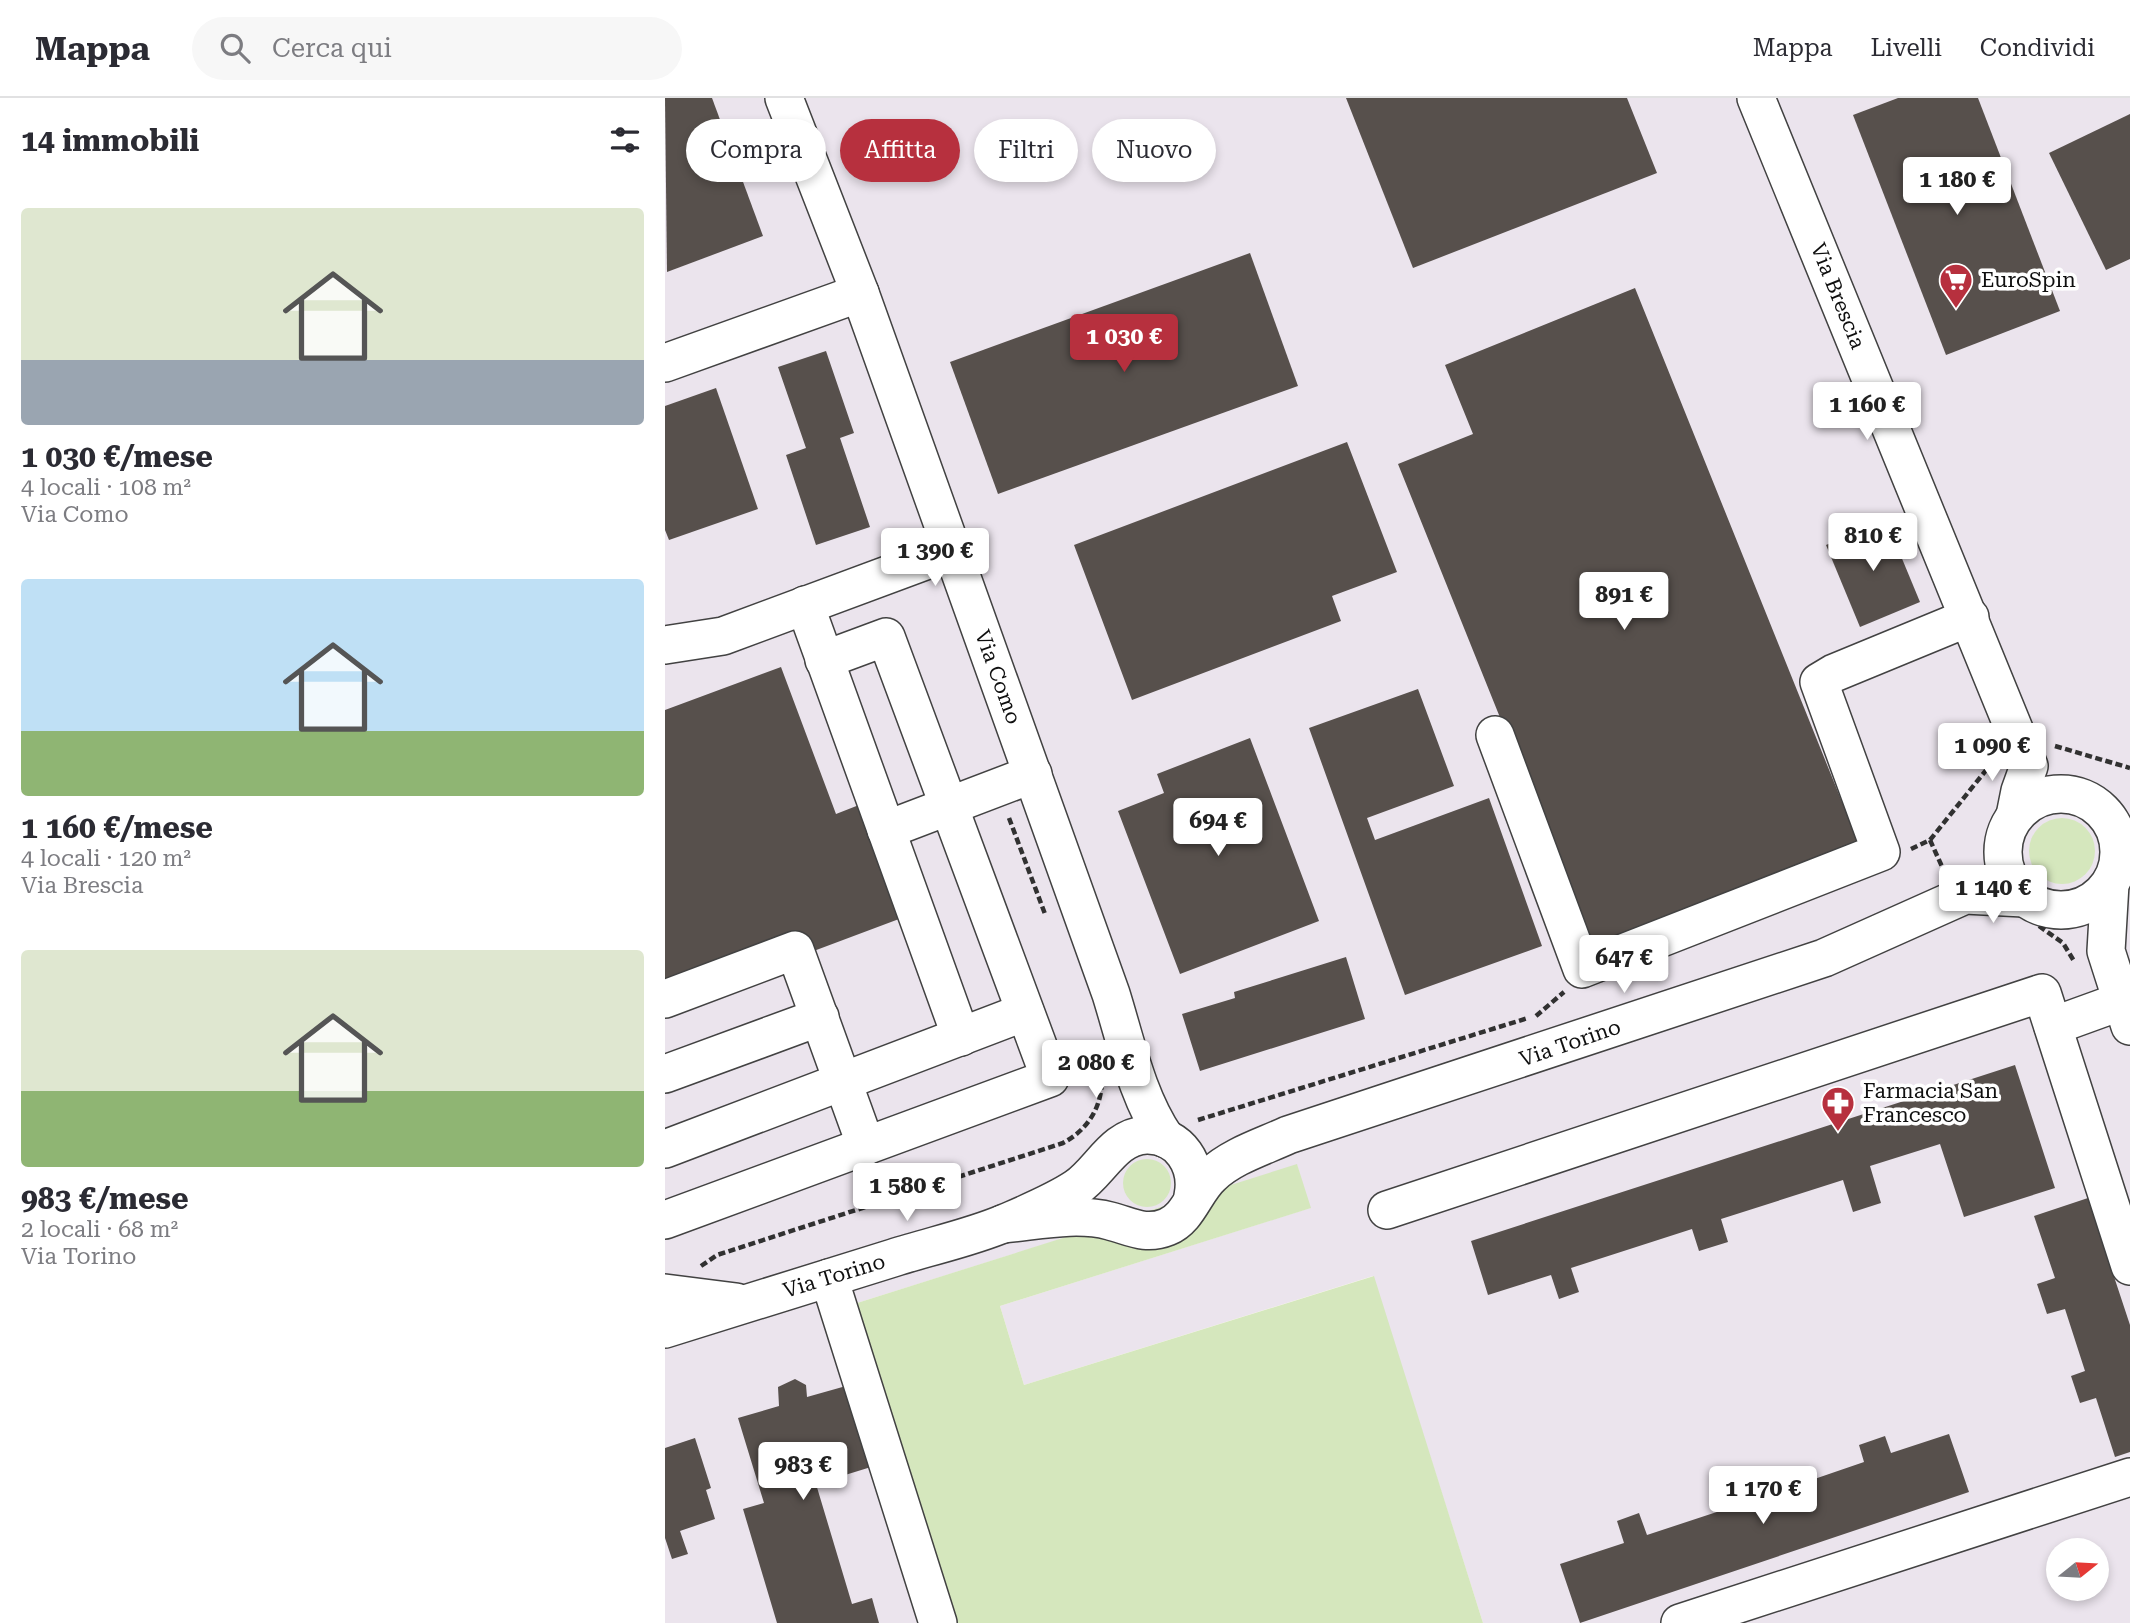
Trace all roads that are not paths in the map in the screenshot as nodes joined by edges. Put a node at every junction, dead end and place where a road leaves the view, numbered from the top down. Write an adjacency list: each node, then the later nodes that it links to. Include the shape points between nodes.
1 (784, 98): 3 (street, Via Como)
2 (1756, 98): 7 (street, Via Brescia)
3 (860, 293): 4 (street); 5 (street, Via Como)
4 (665, 363)
5 (952, 551): 6 (street); 12 (street, Via Como)
6 (805, 605): 8 (street, via 723,635); 9 (street)
7 (1970, 617): 10 (street, via 1819,682 1881,852 1582,969); 11 (street, Via Brescia)
8 (665, 645)
9 (824, 660): 15 (street, via 886,637); 16 (street)
10 (1495, 735)
11 (2027, 761): 13 (street); 17 (street)
12 (1033, 774): 15 (street); 28 (street, Via Como)
13 (2082, 800): 14 (street, Via Torino); 17 (street, Via Torino, via 2058,794 2034,801); 18 (street, via 2103,812 2116,833)
14 (2130, 805)
15 (949, 806): 16 (street); 23 (street)
16 (886, 830): 27 (street)
17 (2009, 831): 19 (street, Via Torino); 20 (street, via 2007,875 2014,887)
18 (2119, 863): 20 (street, Via Torino, via 2091,903 2079,908); 21 (street)
19 (1965, 895): 20 (street, Via Torino); 32 (street, Via Torino, via 1824,958)
20 (2040, 904): 21 (street)
21 (2106, 951): 24 (street)
22 (665, 999): 25 (street, via 795,950)
23 (1025, 1012): 27 (street); 33 (street, via 1050,1078)
24 (2126, 1014): 26 (street)
25 (820, 1017): 29 (street); 30 (street)
26 (2053, 1026): 37 (street, via 2042,993); 41 (street)
27 (961, 1037): 30 (street)
28 (1132, 1062): 31 (street, Via Como, via 1150,1111); 35 (street, Via Como, via 1123,1114)
29 (665, 1074)
30 (843, 1082): 33 (street); 34 (street)
31 (1179, 1134): 32 (street, Via Torino, via 1202,1143); 35 (street, Via Torino, via 1138,1136 1124,1141); 36 (street, via 1193,1169)
32 (1287, 1135): 36 (street, Via Torino, via 1226,1164)
33 (866, 1146): 38 (street)
34 (665, 1149)
35 (1109, 1156): 39 (street, Via Torino, via 1075,1189); 40 (street, via 1099,1183 1101,1197)
36 (1193, 1196): 40 (street, Via Torino, via 1183,1215 1165,1228 1144,1231)
37 (1387, 1210)
38 (665, 1220)
39 (1003, 1224): 40 (street, Via Torino, via 1091,1217); 42 (street, Via Torino)
40 (1123, 1225)
41 (2130, 1266)
42 (829, 1278): 44 (street, Via Torino); 47 (street)
43 (665, 1293): 44 (street)
44 (747, 1303): 45 (street, Via Torino)
45 (665, 1329)
46 (2130, 1477): 48 (street)
47 (938, 1623)
48 (1680, 1623)

